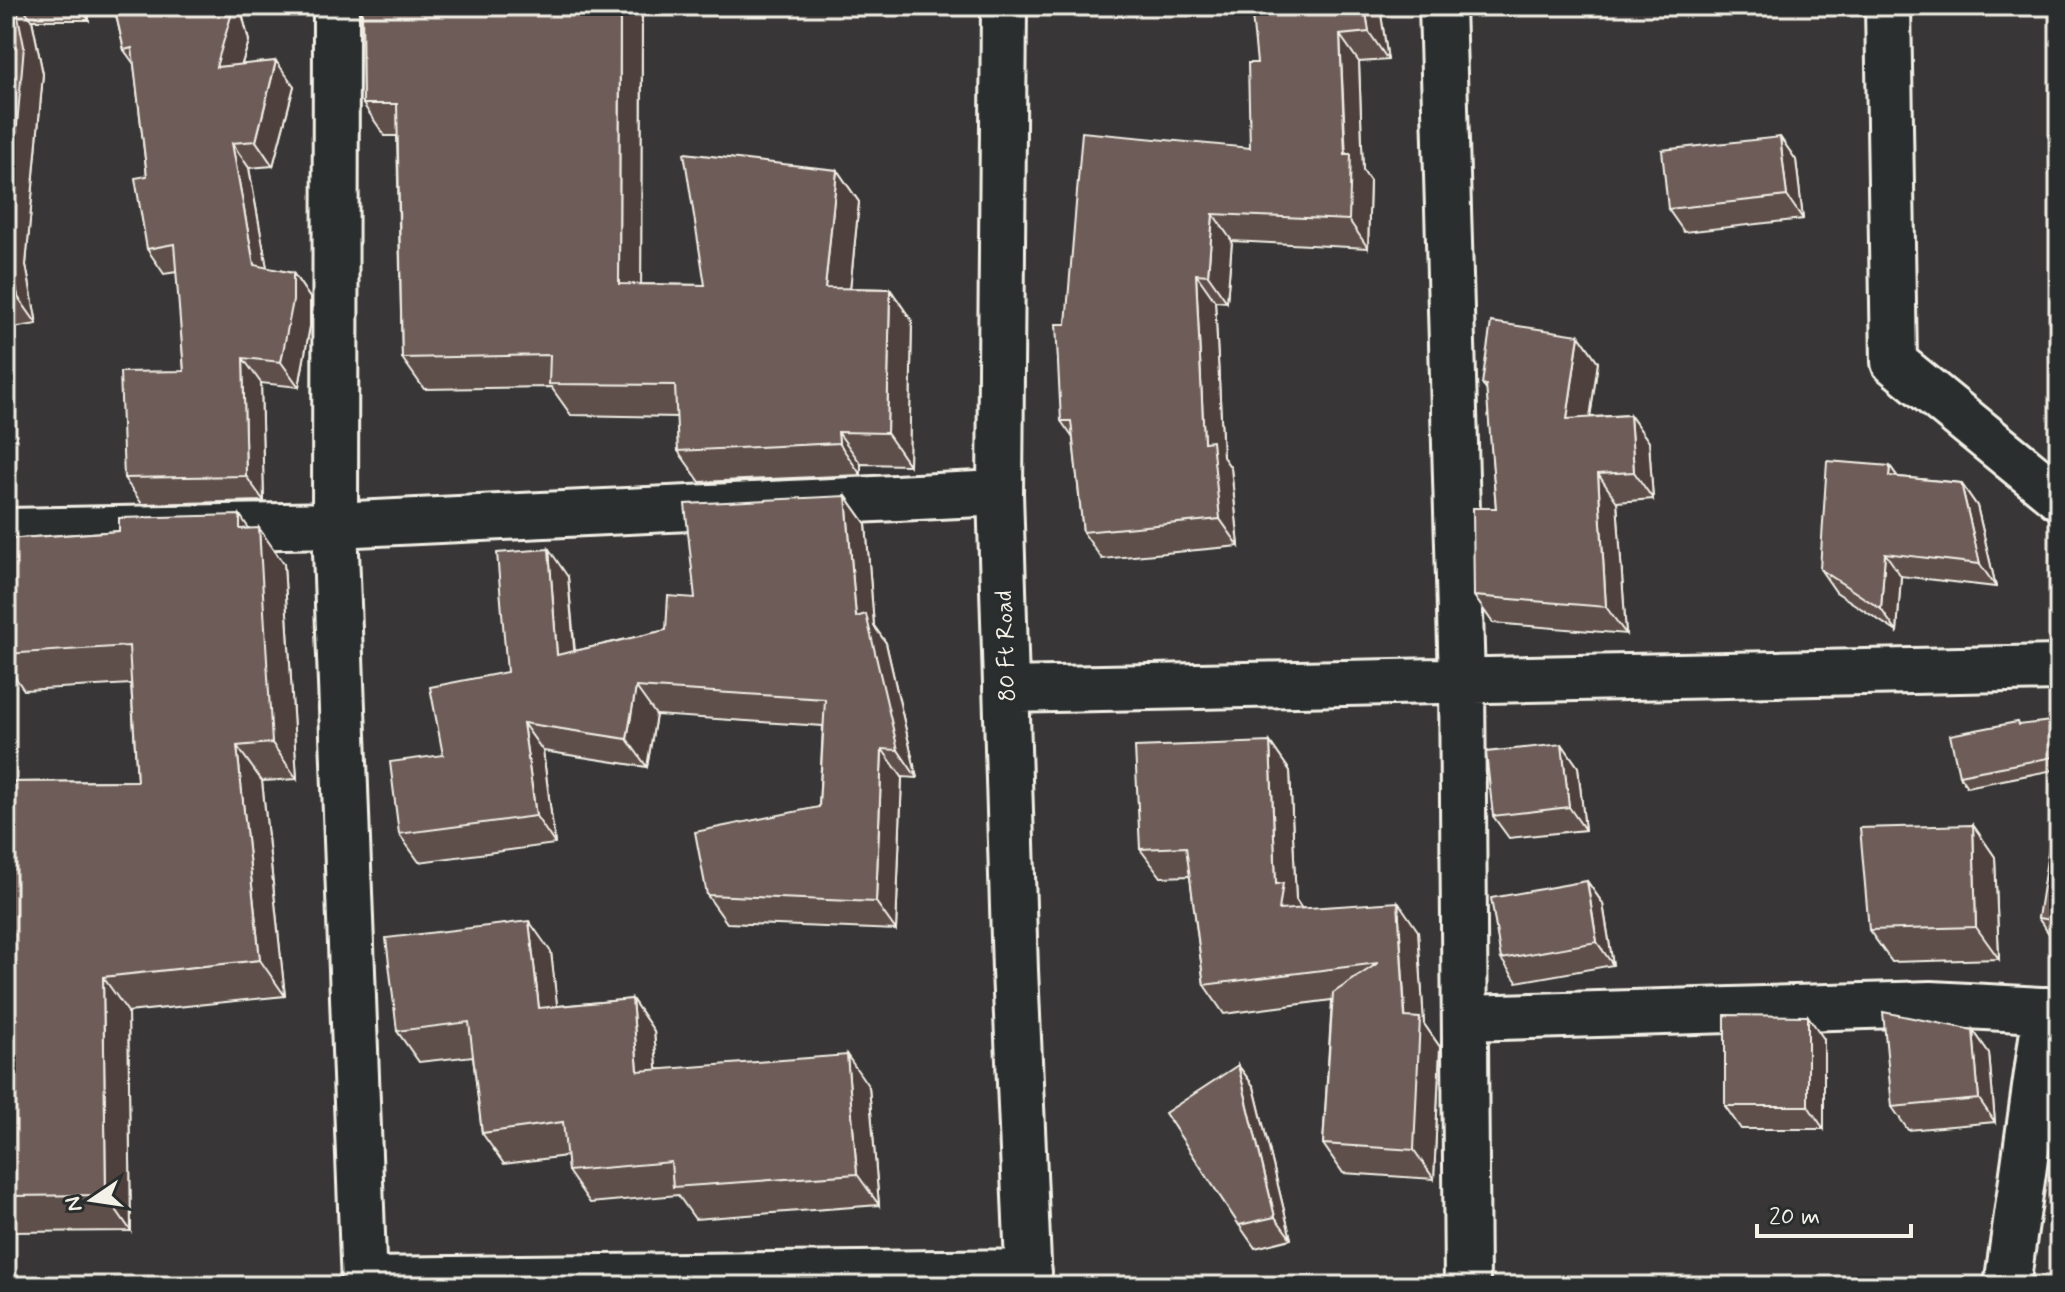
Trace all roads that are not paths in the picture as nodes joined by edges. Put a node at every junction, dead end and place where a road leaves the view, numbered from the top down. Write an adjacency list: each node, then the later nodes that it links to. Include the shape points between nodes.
1 (336, 6): 7 (street)
2 (1004, 6): 5 (street, 80 Ft Road)
3 (1442, 6): 10 (street)
4 (1888, 6): 6 (street, via 1894,362)
5 (1000, 493): 7 (street); 11 (street, 80 Ft Road)
6 (2059, 497)
7 (335, 525): 8 (street); 15 (street)
8 (6, 531)
9 (2059, 668): 10 (street)
10 (1462, 680): 11 (street); 13 (street)
11 (1006, 690): 14 (street, 80 Ft Road)
12 (2052, 1011): 13 (street, via 1931,1004); 17 (street)
13 (1465, 1018): 16 (street)
14 (1029, 1279): 15 (street)
15 (364, 1283)
16 (1467, 1286)
17 (2007, 1286)

